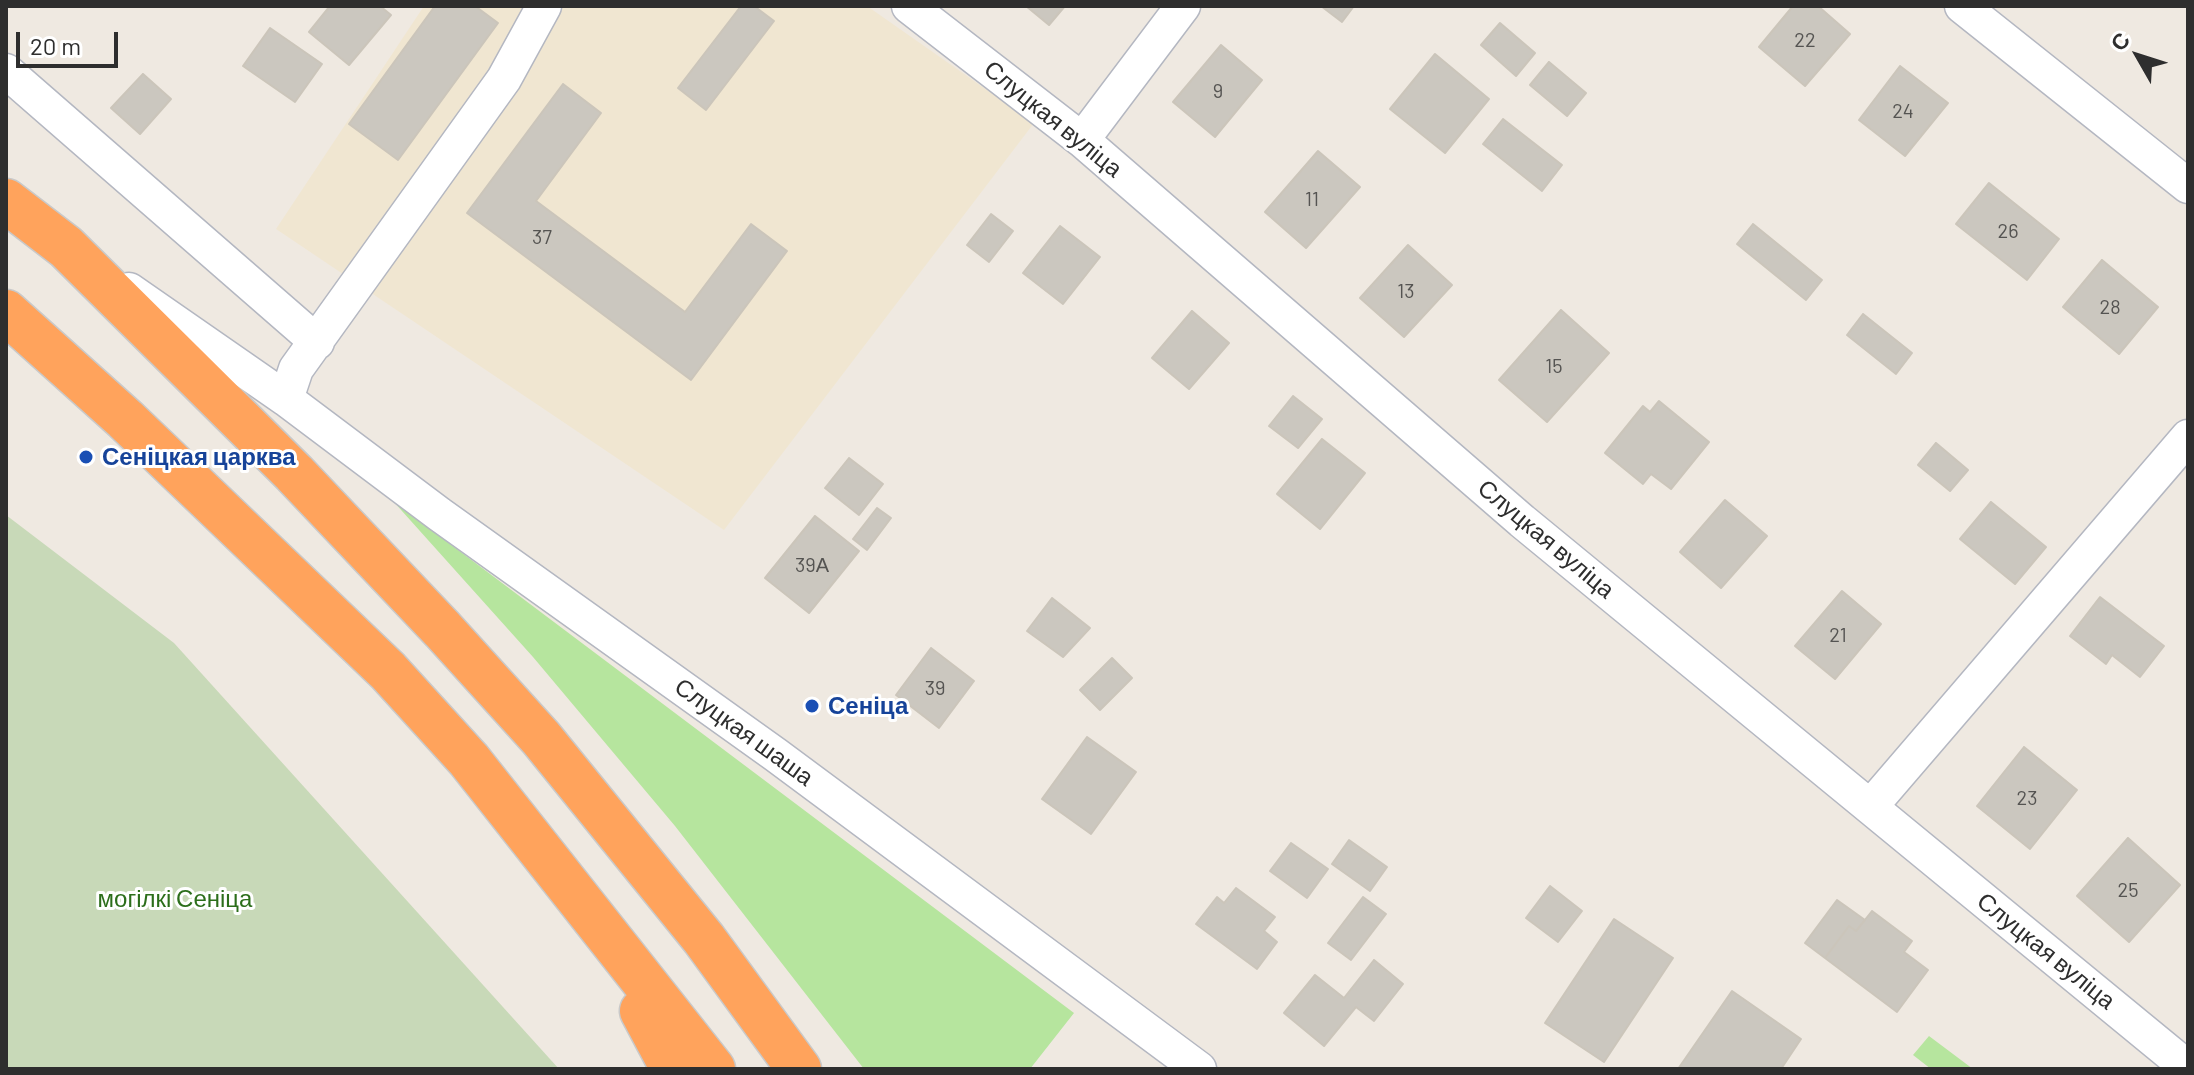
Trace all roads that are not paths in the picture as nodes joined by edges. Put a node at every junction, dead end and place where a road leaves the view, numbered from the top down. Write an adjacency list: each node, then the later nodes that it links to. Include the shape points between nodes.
1 (544, 6): 11 (street, via 504,79)
2 (909, 6): 6 (street, Слуцкая вуліца)
3 (1183, 6): 6 (street)
4 (1962, 6): 7 (street)
5 (6, 71): 11 (street)
6 (1082, 140): 14 (street, Слуцкая вуліца, via 1522,521)
7 (2188, 186)
8 (6, 201): 9 (highway)
9 (66, 247): 12 (street, Слуцкая шаша); 19 (highway, via 294,473 541,738 704,939)
10 (6, 312): 15 (highway, via 388,671 469,760)
11 (317, 342): 12 (street, via 296,369)
12 (286, 399): 20 (street, Слуцкая шаша)
13 (2188, 437): 14 (street)
14 (1871, 806): 16 (street, Слуцкая вуліца)
15 (589, 910): 17 (highway); 18 (highway)
16 (2188, 1068)
17 (673, 1069)
18 (713, 1069)
19 (799, 1069)
20 (1199, 1069)

